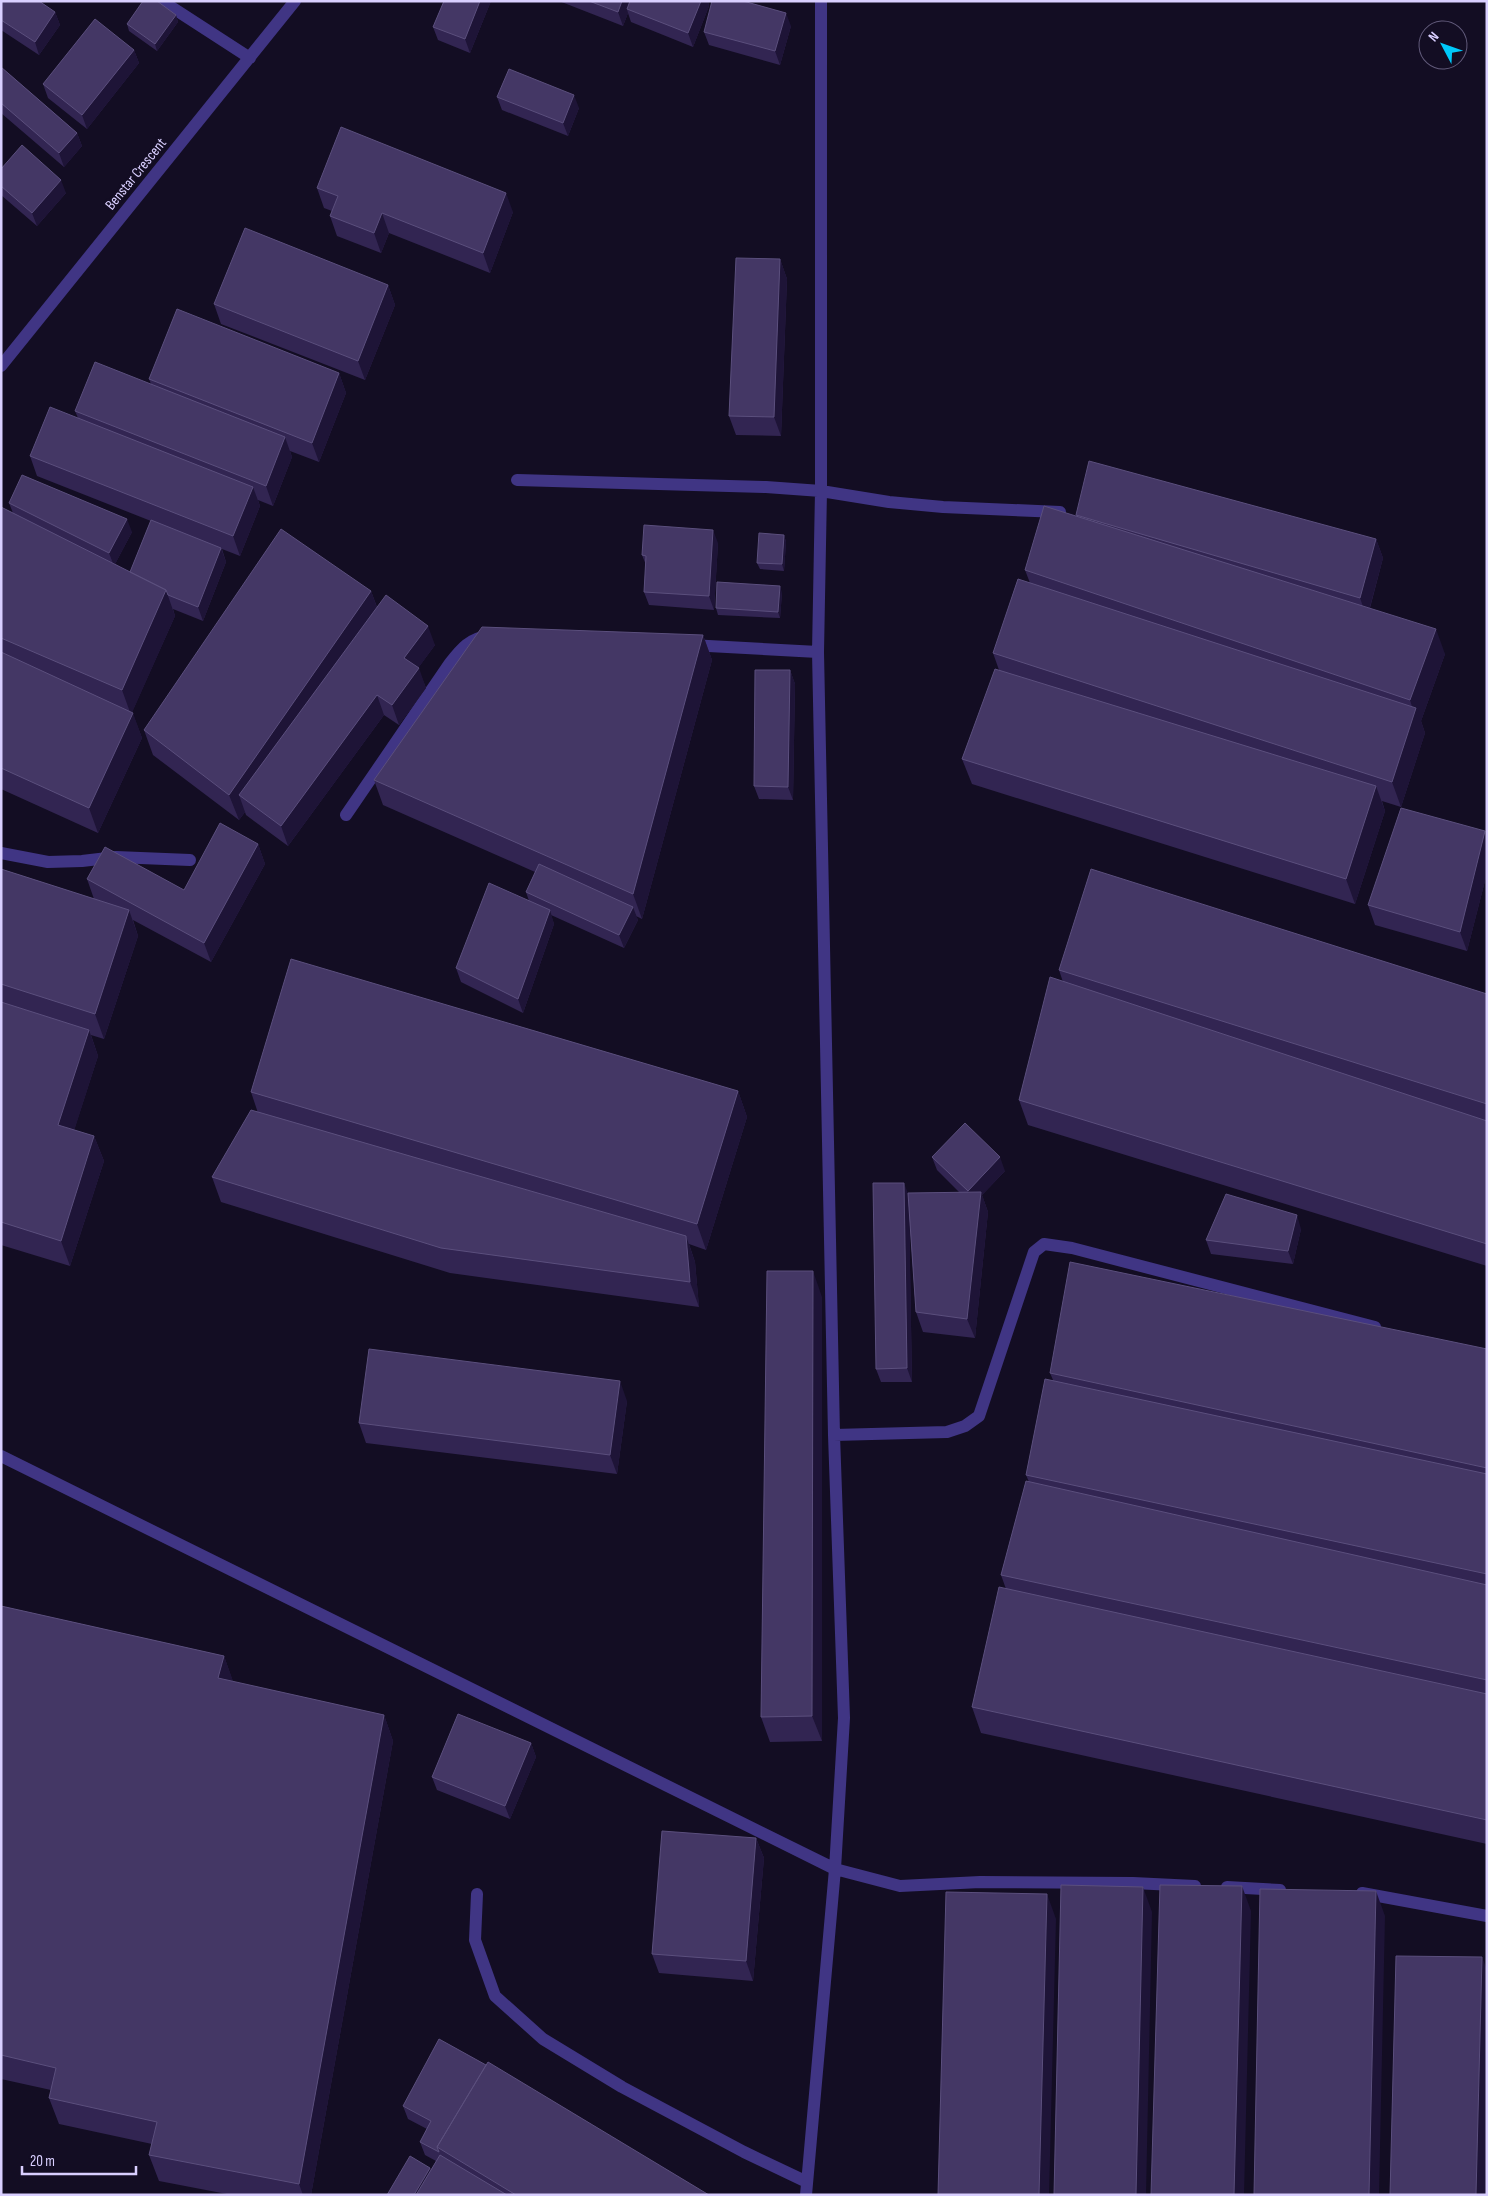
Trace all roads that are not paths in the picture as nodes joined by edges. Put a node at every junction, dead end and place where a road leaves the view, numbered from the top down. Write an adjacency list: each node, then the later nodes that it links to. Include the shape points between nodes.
1 (162, 1): 4 (street)
2 (295, 1): 4 (street, Benstar Crescent)
3 (821, 1): 7 (street)
4 (250, 58): 5 (street, Benstar Crescent)
5 (1, 366)
6 (517, 480): 7 (street, via 766,486)
7 (821, 491): 8 (street, via 943,507); 11 (street)
8 (1060, 512)
9 (496, 636): 12 (street, via 475,638 463,647)
10 (682, 644): 11 (street)
11 (818, 652): 16 (street)
12 (346, 815)
13 (1, 853): 14 (street, via 48,862 116,857)
14 (190, 860)
15 (1390, 1330): 16 (street, via 1072,1248 1044,1244 1034,1252 979,1416 966,1426 947,1432)
16 (834, 1435): 18 (street, via 844,1718)
17 (1, 1456): 18 (street)
18 (836, 1869): 19 (street, via 900,1886 980,1882 1123,1883); 23 (street)
19 (1290, 1890)
20 (1350, 1893): 22 (street)
21 (477, 1894): 23 (street, via 475,1940 495,1996 543,2039)
22 (1487, 1916)
23 (807, 2188)

